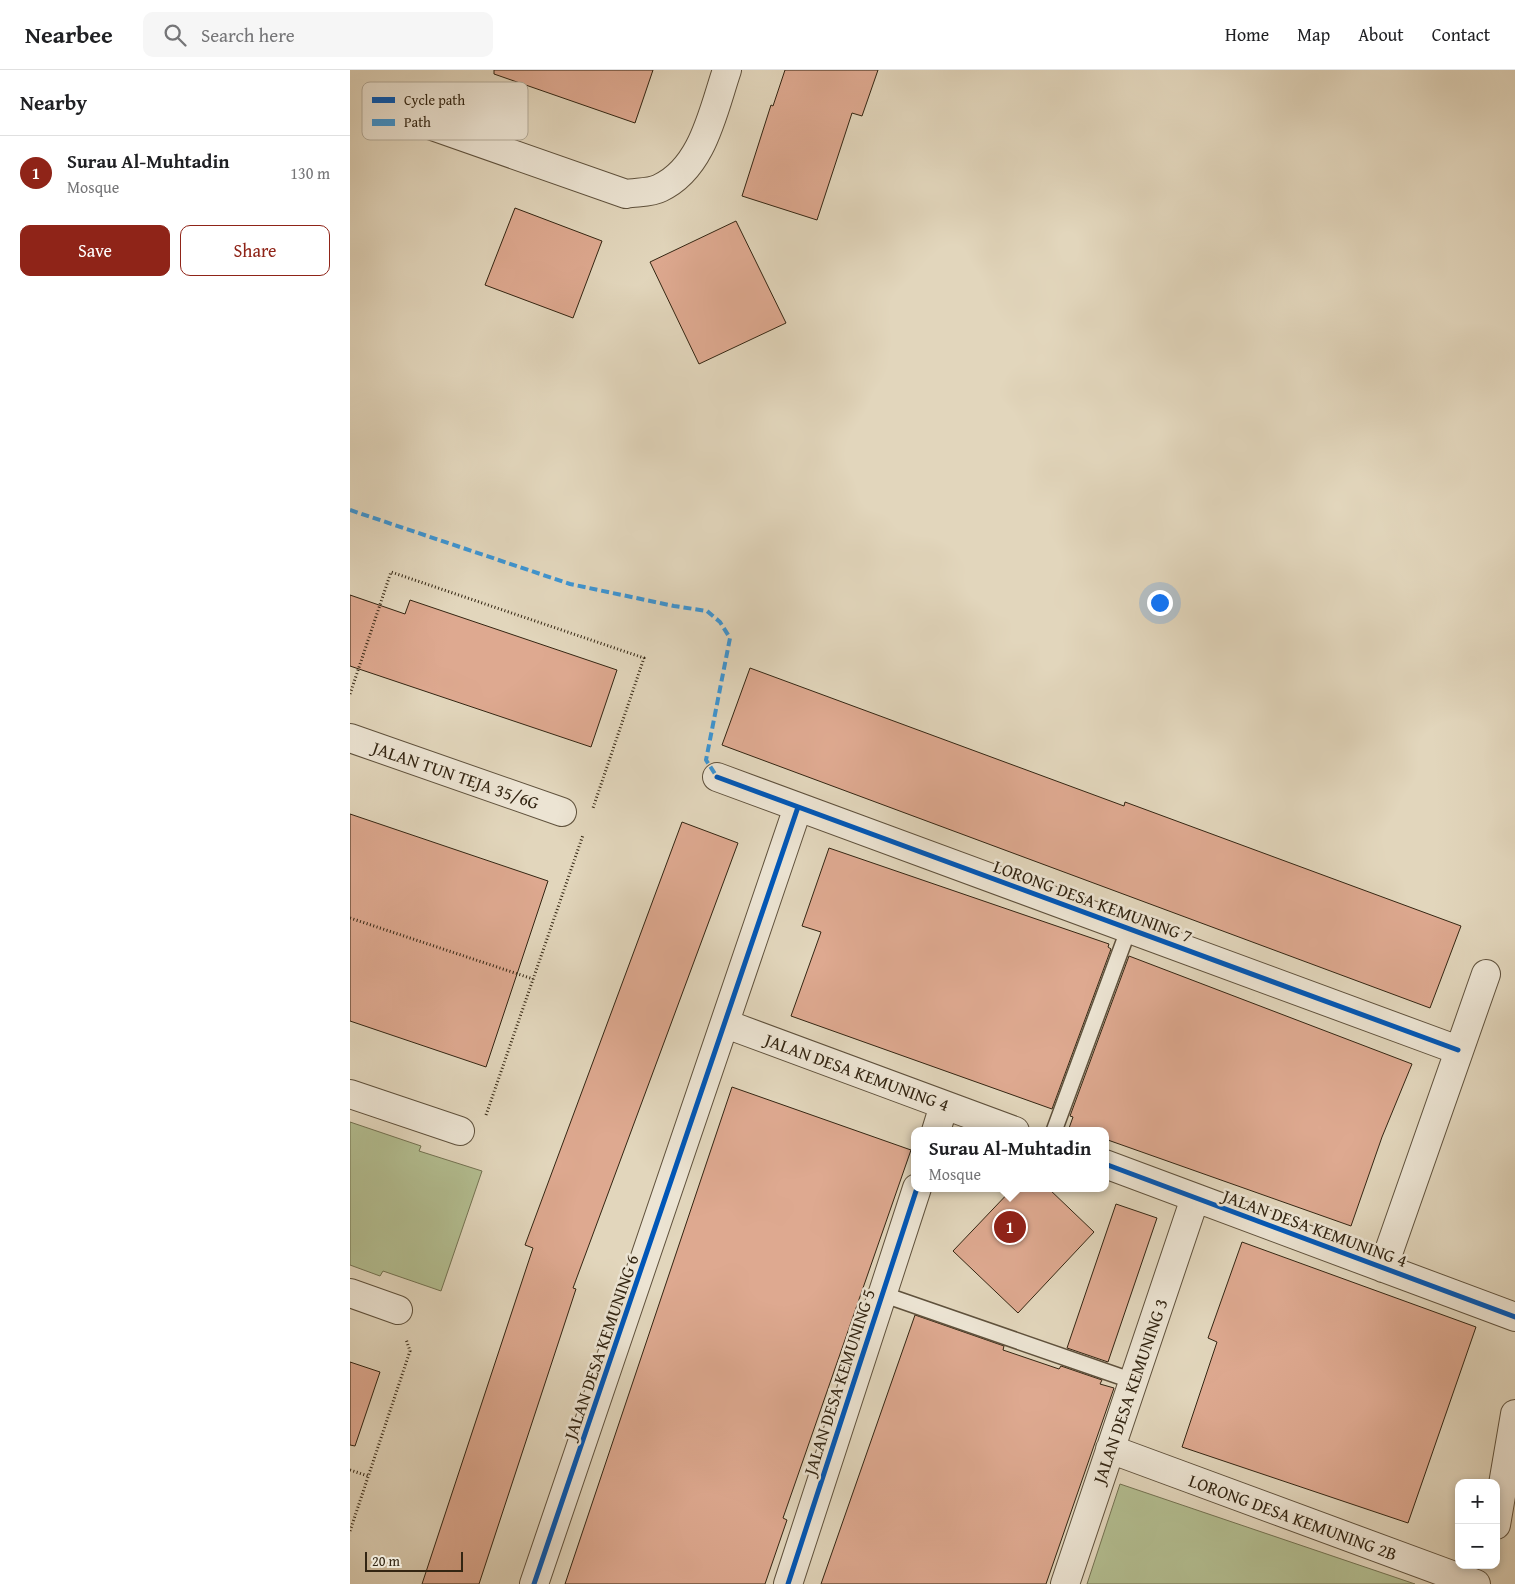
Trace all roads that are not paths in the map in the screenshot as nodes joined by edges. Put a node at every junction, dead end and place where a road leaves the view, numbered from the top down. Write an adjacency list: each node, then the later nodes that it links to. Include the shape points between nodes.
1 (727, 70): 2 (street, via 702,144 686,170 660,189 626,194)
2 (472, 140)
3 (350, 738): 6 (street, JALAN TUN TEJA 35/6G)
4 (717, 777): 5 (street, LORONG DESA KEMUNING 7)
5 (798, 807): 7 (street, LORONG DESA KEMUNING 7); 9 (street, JALAN DESA KEMUNING 6)
6 (562, 812)
7 (1129, 928): 10 (street, LORONG DESA KEMUNING 7); 15 (lane)
8 (1486, 974): 10 (street)
9 (726, 1024): 12 (street, JALAN DESA KEMUNING 4); 30 (street, JALAN DESA KEMUNING 6)
10 (1458, 1050): 20 (street)
11 (350, 1094): 16 (street)
12 (944, 1104): 13 (street); 14 (street, JALAN DESA KEMUNING 4)
13 (937, 1127)
14 (1004, 1127)
15 (1055, 1127)
16 (460, 1131)
17 (1109, 1166): 19 (street, JALAN DESA KEMUNING 4)
18 (916, 1192): 22 (street, JALAN DESA KEMUNING 5)
19 (1195, 1198): 20 (street, JALAN DESA KEMUNING 4); 25 (street, JALAN DESA KEMUNING 3)
20 (1384, 1268): 24 (street, JALAN DESA KEMUNING 4)
21 (350, 1293): 23 (street)
22 (882, 1294): 25 (lane); 31 (street, JALAN DESA KEMUNING 5)
23 (398, 1310)
24 (1515, 1317)
25 (1133, 1381): 27 (street, JALAN DESA KEMUNING 3)
26 (1515, 1414): 28 (street)
27 (1110, 1449): 32 (street, JALAN DESA KEMUNING 3); 33 (street, LORONG DESA KEMUNING 2B)
28 (1496, 1524)
29 (1488, 1569): 34 (street)
30 (534, 1584)
31 (788, 1584)
32 (1065, 1584)
33 (1476, 1584)
34 (1486, 1584)

